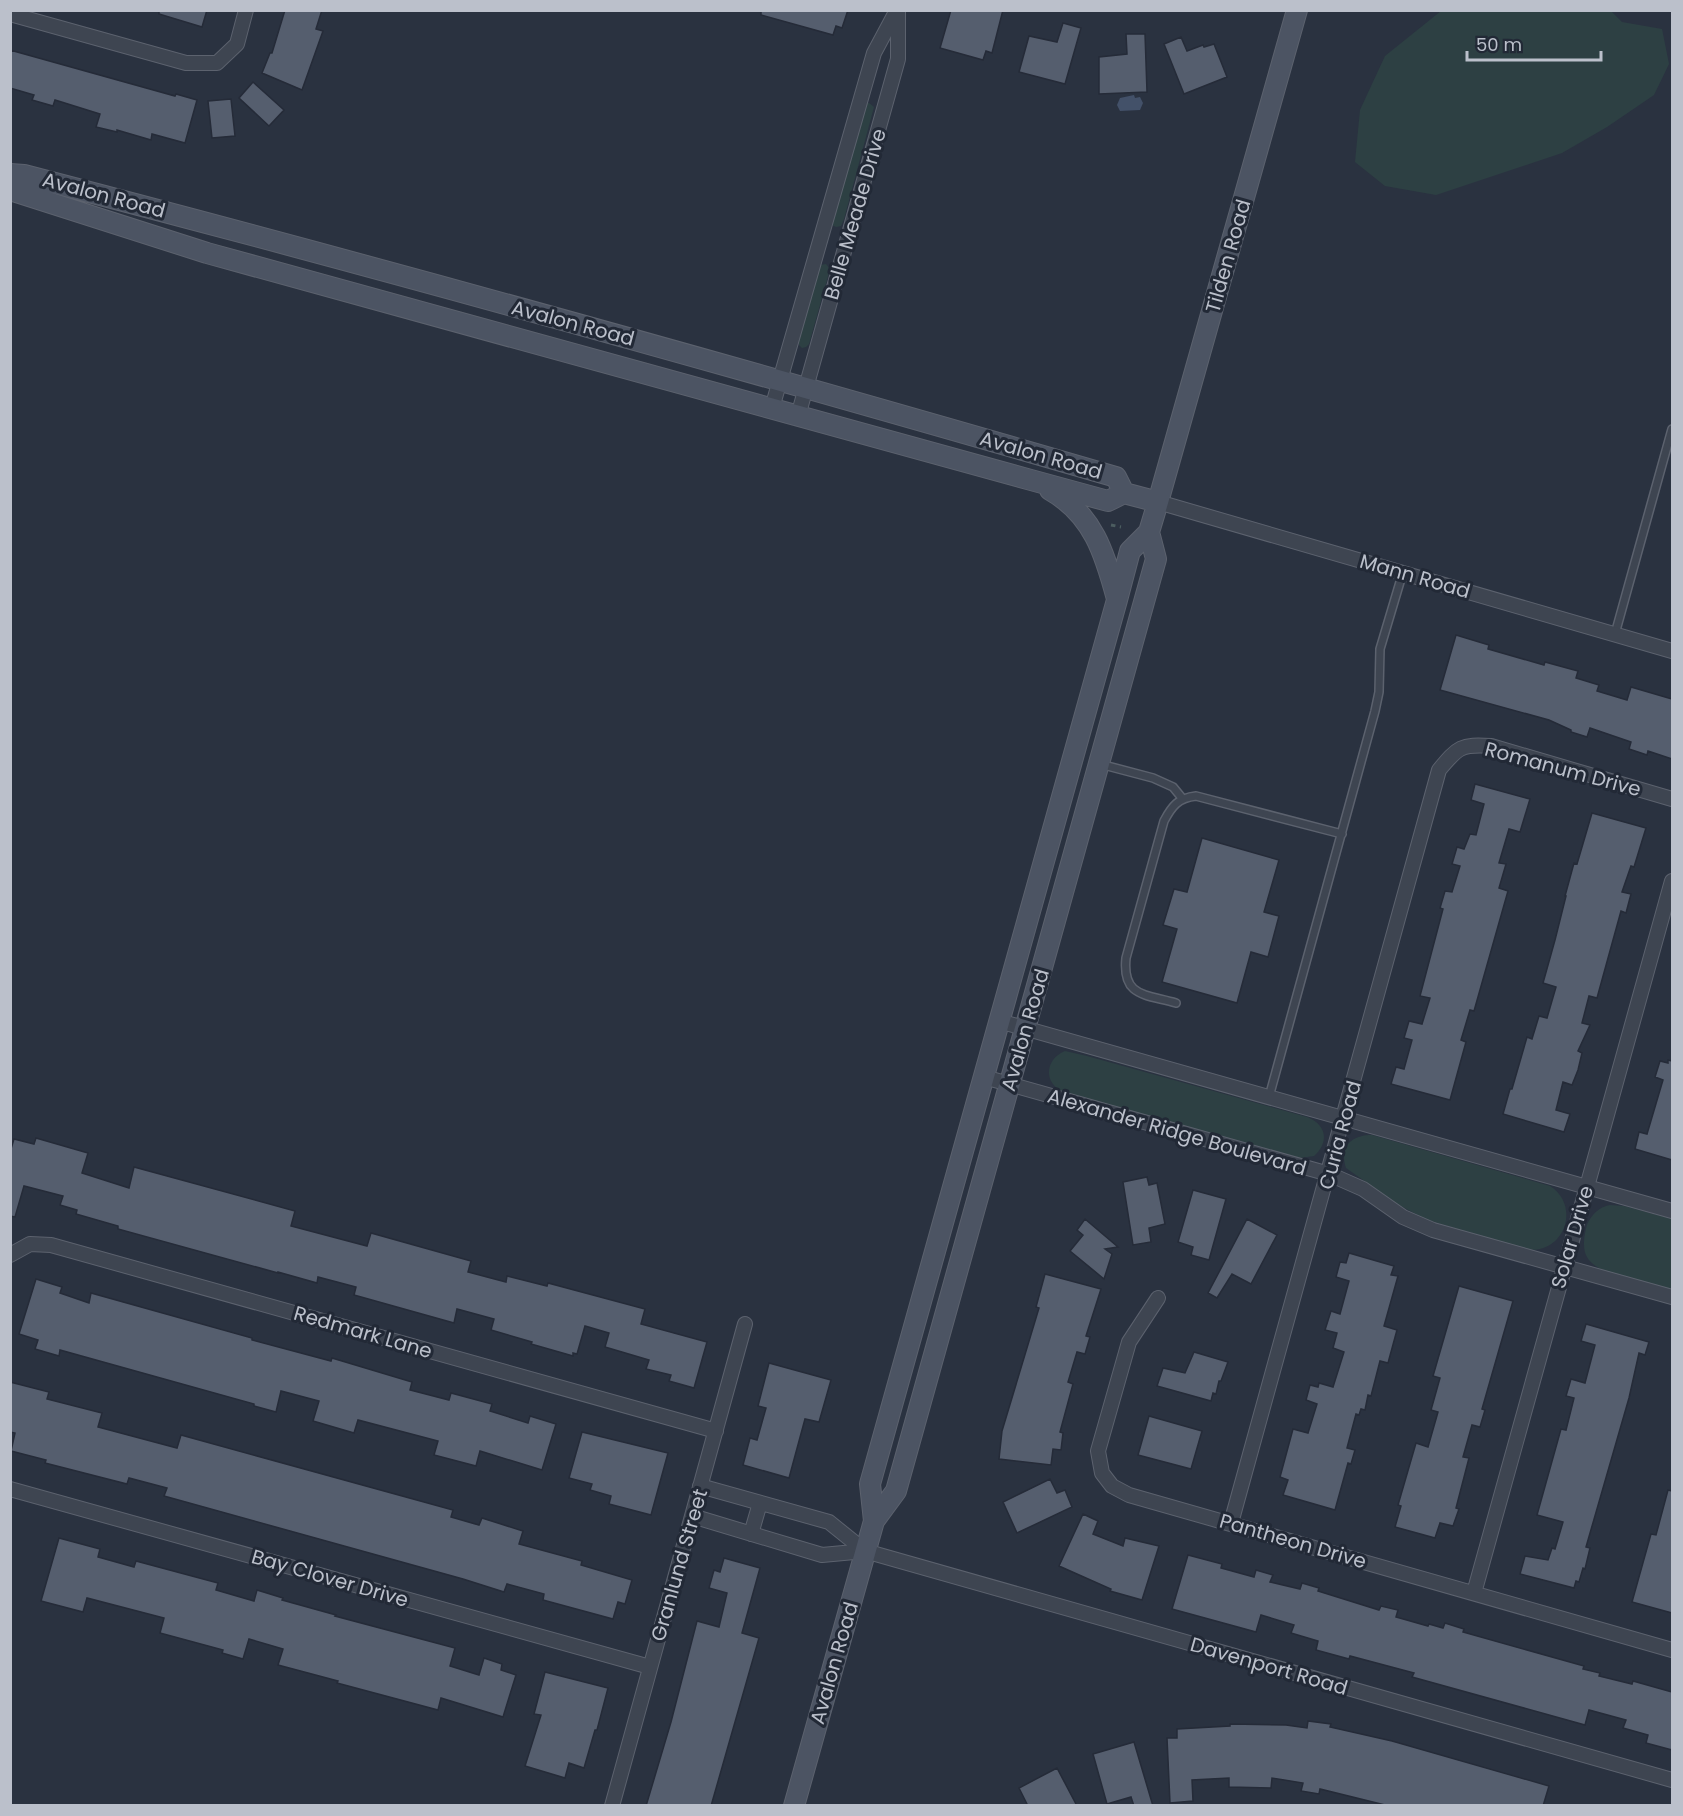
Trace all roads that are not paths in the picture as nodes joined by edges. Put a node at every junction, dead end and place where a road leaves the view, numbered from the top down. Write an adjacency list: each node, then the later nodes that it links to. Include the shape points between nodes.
1 (246, 10): 4 (street, via 237,44 217,63 186,63)
2 (897, 10): 5 (street, Belle Meade Drive, via 874,52); 6 (street, Belle Meade Drive, via 898,59)
3 (1297, 10): 18 (main road, Tilden Road)
4 (10, 14)
5 (865, 84): 6 (street); 9 (street, Belle Meade Drive)
6 (889, 91): 10 (street, Belle Meade Drive)
7 (10, 174): 11 (main road, Avalon Road, via 218,225)
8 (10, 190): 13 (main road, Avalon Road, via 207,253)
9 (820, 241): 10 (street); 11 (street, Belle Meade Drive)
10 (845, 249): 12 (street, Belle Meade Drive)
11 (780, 380): 12 (main road, Avalon Road); 13 (street, Belle Meade Drive)
12 (806, 387): 14 (street, Belle Meade Drive); 17 (main road, Avalon Road, via 1116,477)
13 (772, 408): 14 (main road, Avalon Road)
14 (798, 416): 16 (main road, Avalon Road)
15 (1672, 429): 22 (lane)
16 (1032, 480): 17 (main road, Avalon Road, via 1108,501); 21 (main road, via 1065,499 1088,524 1102,551)
17 (1124, 493): 18 (main road, Avalon Road)
18 (1158, 502): 19 (main road, Avalon Road); 20 (street, Mann Road)
19 (1149, 532): 21 (main road, Avalon Road, via 1131,551); 25 (main road, Avalon Road, via 1156,559)
20 (1402, 572): 22 (street, Mann Road); 28 (lane, via 1380,649 1375,711)
21 (1117, 600): 31 (main road, Avalon Road)
22 (1615, 634): 23 (street, Mann Road)
23 (1672, 651)
24 (1455, 751): 27 (street, Romanum Drive, via 1470,745 1491,746); 36 (street, Curia Road, via 1439,770)
25 (1099, 764): 26 (lane, via 1153,778 1173,787); 32 (main road, Avalon Road)
26 (1182, 798): 28 (lane, via 1196,796); 30 (lane, via 1164,821 1124,975 1135,992)
27 (1672, 799)
28 (1342, 834): 35 (lane)
29 (1672, 881): 38 (street, Solar Drive)
30 (1176, 1003)
31 (999, 1021): 32 (street); 33 (main road, Avalon Road)
32 (1026, 1028): 34 (main road, Avalon Road); 35 (street)
33 (984, 1077): 34 (street, Alexander Ridge Boulevard); 50 (main road, Avalon Road, via 870,1484)
34 (1009, 1084): 37 (street, Alexander Ridge Boulevard); 50 (main road, Avalon Road, via 896,1491)
35 (1269, 1097): 36 (street)
36 (1344, 1119): 37 (street, Curia Road); 38 (street)
37 (1329, 1174): 41 (street, Alexander Ridge Boulevard, via 1433,1230); 51 (street, Curia Road)
38 (1586, 1186): 39 (street); 41 (street, Solar Drive)
39 (1672, 1210)
40 (10, 1255): 45 (street, Redmark Lane, via 30,1244 51,1245)
41 (1565, 1267): 43 (street, Alexander Ridge Boulevard); 54 (street, Solar Drive)
42 (1158, 1298): 51 (street, Pantheon Drive, via 1129,1342 1098,1451 1102,1473 1112,1486 1129,1495)
43 (1672, 1298)
44 (745, 1324): 45 (street, Granlund Street)
45 (716, 1431): 46 (street, Granlund Street)
46 (700, 1486): 48 (street); 49 (street, Granlund Street)
47 (10, 1489): 56 (street, Bay Clover Drive)
48 (760, 1503): 52 (street); 53 (street, via 829,1521)
49 (692, 1516): 52 (street); 56 (street, Granlund Street)
50 (874, 1521): 53 (main road, Avalon Road)
51 (1232, 1523): 54 (street, Pantheon Drive)
52 (751, 1534): 53 (street, via 822,1554)
53 (865, 1551): 57 (street, Davenport Road); 59 (main road, Avalon Road)
54 (1474, 1593): 55 (street, Pantheon Drive)
55 (1672, 1650)
56 (650, 1667): 58 (street, Granlund Street)
57 (1672, 1780)
58 (612, 1806)
59 (794, 1806)

